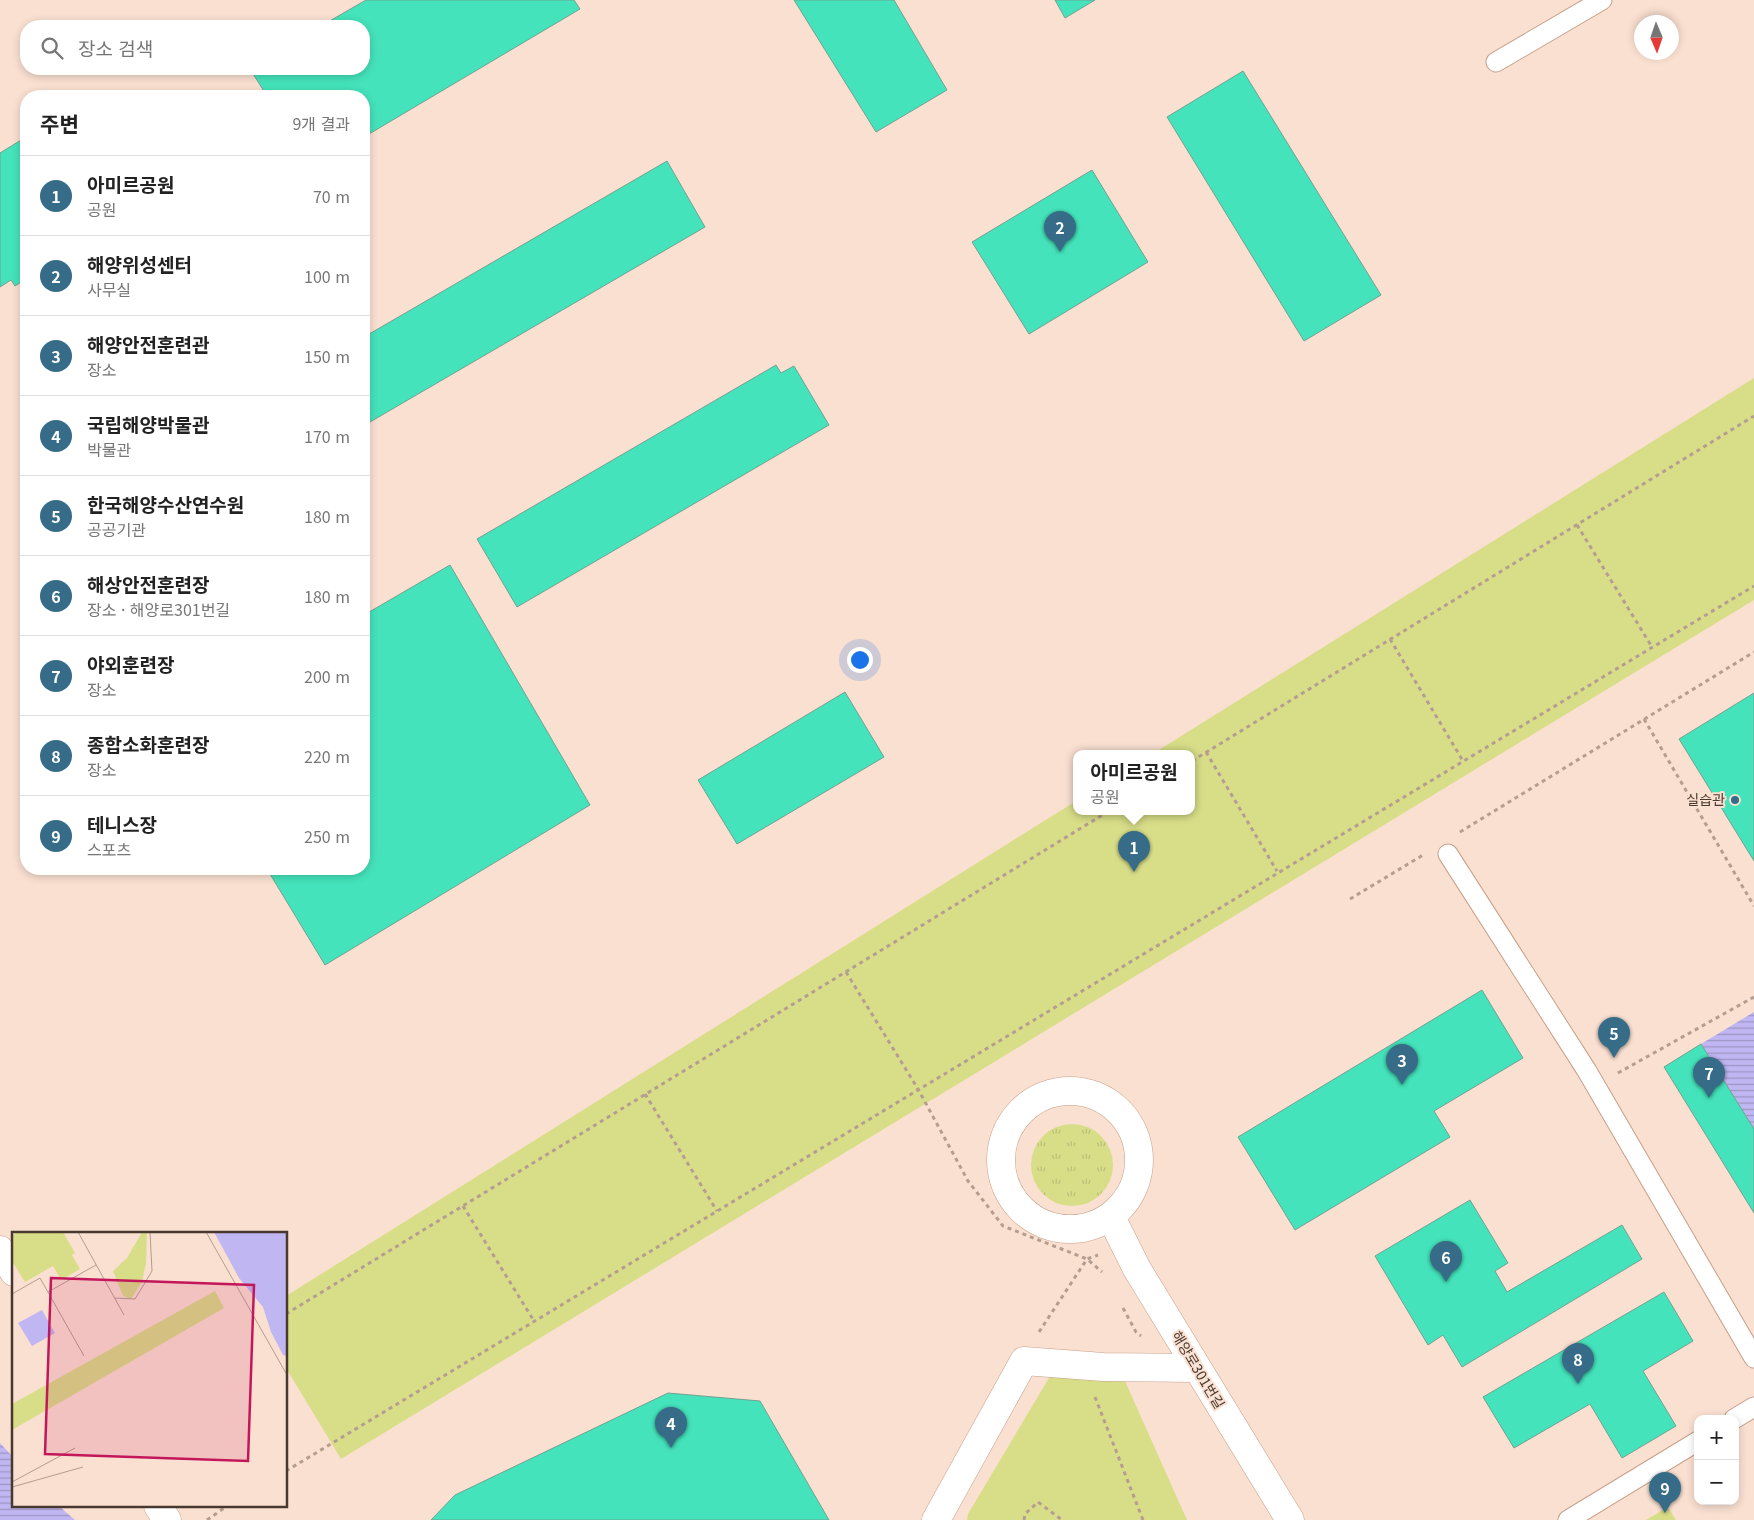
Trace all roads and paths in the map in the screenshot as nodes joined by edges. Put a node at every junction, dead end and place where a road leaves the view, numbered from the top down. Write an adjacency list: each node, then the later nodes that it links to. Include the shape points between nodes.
1 (1602, 0): 2 (lane)
2 (1496, 62)
3 (1754, 416): 4 (path)
4 (1577, 525): 6 (path); 7 (path)
5 (1754, 586): 7 (path)
6 (1390, 639): 10 (path); 12 (path)
7 (1652, 647): 12 (path)
8 (1754, 652): 9 (path)
9 (1644, 719): 14 (path); 18 (path)
10 (1206, 752): 11 (path); 16 (path)
11 (1195, 759)
12 (1463, 761): 16 (path)
13 (1103, 815): 19 (path)
14 (1450, 846): 36 (lane, via 1587,1071)
15 (1426, 853): 17 (path)
16 (1278, 871): 22 (path)
17 (1350, 899)
18 (1754, 906)
19 (846, 972): 22 (path); 23 (path)
20 (1754, 997): 21 (path, via 1619,1074)
21 (1614, 1066)
22 (918, 1089): 25 (path); 29 (path, via 968,1181 1003,1226)
23 (645, 1094): 24 (path); 25 (path)
24 (463, 1206): 33 (path); 34 (path)
25 (717, 1211): 34 (path)
26 (1111, 1217): 26 (street, via 1128,1201 1138,1179 1140,1156 1135,1133 1122,1113 1102,1098 1080,1091 1056,1092 1034,1101 1017,1116 1005,1134 1000,1156 1003,1179 1012,1199 1027,1215 1046,1226 1068,1230 1091,1227); 27 (street, 해양로301번길)
27 (1124, 1244): 29 (path); 39 (street, 해양로301번길)
28 (0, 1250): 30 (street)
29 (1087, 1259): 31 (path); 37 (path, via 1028,1349)
30 (12, 1269)
31 (1106, 1278)
32 (1119, 1302): 35 (path, via 1136,1332)
33 (288, 1313)
34 (534, 1321): 43 (path)
35 (1144, 1338)
36 (1754, 1358)
37 (1024, 1361): 38 (street); 48 (street)
38 (1103, 1367): 39 (street); 51 (path, via 1094,1394)
39 (1197, 1368): 52 (street, 해양로301번길)
40 (1754, 1407): 41 (lane)
41 (1739, 1416)
42 (1694, 1443): 53 (lane)
43 (288, 1470)
44 (159, 1508): 46 (street)
45 (224, 1508): 47 (path)
46 (167, 1520)
47 (207, 1520)
48 (936, 1520)
49 (1024, 1520): 50 (path, via 1025,1514 1038,1502)
50 (1062, 1520)
51 (1143, 1520)
52 (1290, 1520)
53 (1568, 1520)

